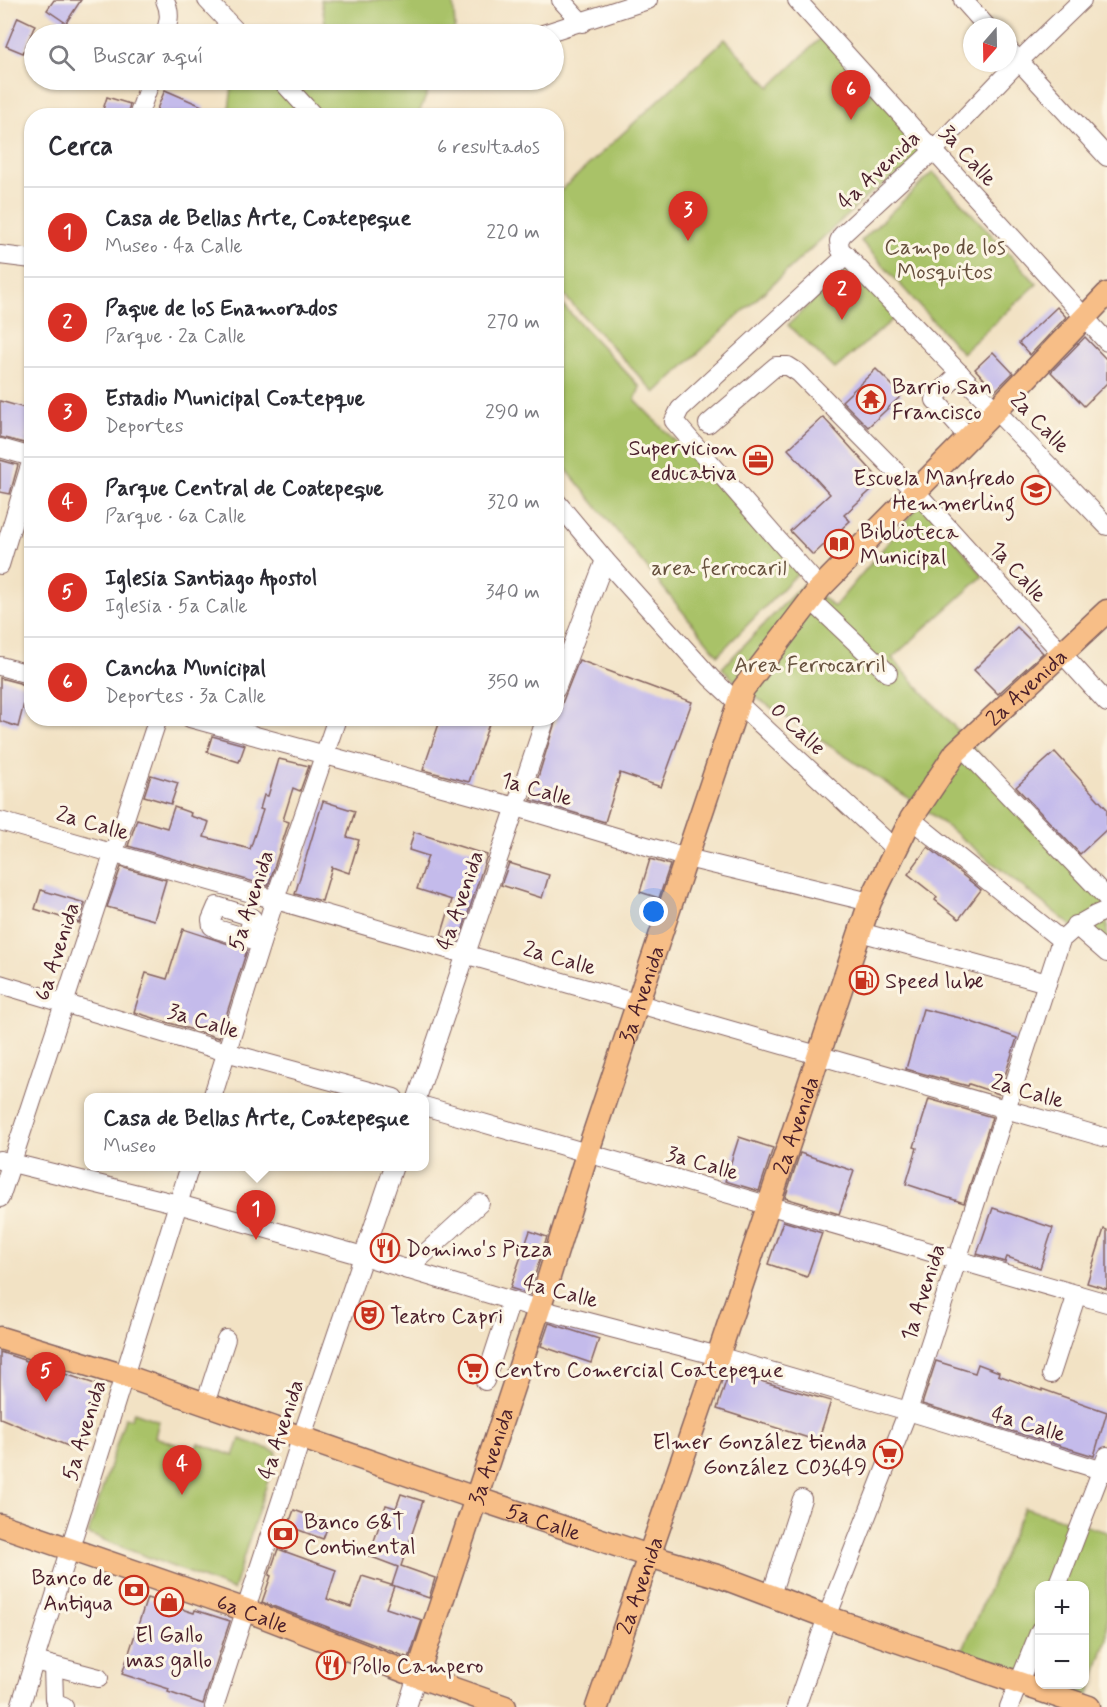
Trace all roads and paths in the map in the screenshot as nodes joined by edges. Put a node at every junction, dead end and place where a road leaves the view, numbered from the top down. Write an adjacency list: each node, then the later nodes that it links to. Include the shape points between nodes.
1 (165, 0): 10 (street)
2 (207, 0): 11 (street)
3 (561, 0): 9 (street)
4 (648, 0): 9 (street)
5 (797, 0): 20 (street, 3a Calle)
6 (963, 0): 8 (street)
7 (1082, 0): 13 (street, 4a Avenida)
8 (979, 18)
9 (582, 22): 12 (street)
10 (168, 24)
11 (230, 24)
12 (564, 28)
13 (1017, 53)
14 (1017, 60): 21 (street)
15 (1000, 72): 20 (street, 4a Avenida)
16 (147, 90): 18 (street)
17 (289, 90): 19 (street)
18 (141, 108)
19 (306, 108)
20 (933, 151): 22 (street, 4a Avenida, via 842,235 839,241); 26 (street, 3a Calle)
21 (1107, 158)
22 (844, 252): 28 (street, 2a Calle); 40 (street, 4a Avenida, via 680,409 674,421)
23 (0, 255): 24 (street)
24 (24, 258)
25 (1107, 294): 26 (main road, 3a Avenida)
26 (1084, 318): 27 (street, 3a Calle); 29 (main road, 3a Avenida)
27 (1107, 342)
28 (960, 373): 29 (street, 2a Calle); 31 (street, via 935,400)
29 (996, 410): 31 (main road, 3a Avenida); 37 (street, 2a Calle)
30 (708, 424): 34 (street, 1a Calle, via 776,366 788,366 800,373)
31 (969, 438): 34 (main road, 3a Avenida)
32 (0, 448): 33 (street)
33 (24, 456)
34 (916, 492): 40 (main road, 3a Avenida); 43 (street, 1a Calle)
35 (24, 506): 39 (street)
36 (564, 511): 38 (street, 0 Calle)
37 (1107, 525)
38 (605, 560): 42 (street); 48 (street, 0 Calle)
39 (0, 565)
40 (816, 594): 46 (street); 48 (main road, 3a Avenida, via 743,689)
41 (1107, 611): 43 (main road, 2a Avenida)
42 (564, 655)
43 (1062, 655): 47 (street, 1a Calle); 53 (main road, 2a Avenida)
44 (0, 666): 45 (street)
45 (24, 673)
46 (888, 673)
47 (1107, 703)
48 (738, 705): 58 (street, 0 Calle); 60 (main road, 3a Avenida)
49 (155, 726): 59 (street, 6a Avenida)
50 (219, 726): 54 (street, 1a Calle)
51 (334, 726): 54 (street, 5a Avenida)
52 (543, 726): 55 (street, 4a Avenida)
53 (962, 747): 56 (main road, 2a Avenida); 61 (street)
54 (325, 755): 55 (street, 1a Calle); 62 (street, 5a Avenida)
55 (516, 807): 60 (street, 1a Calle); 69 (street, 4a Avenida)
56 (911, 819): 58 (main road, 2a Avenida); 67 (street)
57 (0, 821): 59 (street, 2a Calle)
58 (896, 850): 63 (main road, 2a Avenida)
59 (113, 852): 62 (street, 2a Calle); 72 (street, 6a Avenida)
60 (687, 858): 63 (street, 1a Calle); 73 (main road, 3a Avenida)
61 (1107, 898)
62 (274, 899): 69 (street, 2a Calle); 74 (street, 5a Avenida, via 254,940)
63 (870, 902): 66 (main road, 2a Avenida)
64 (1107, 910): 65 (street, 1a Avenida)
65 (1075, 925): 67 (street, 1a Avenida); 68 (street)
66 (860, 932): 70 (street); 75 (main road, 2a Avenida)
67 (1061, 940): 70 (street, 1a Avenida)
68 (1107, 953)
69 (466, 956): 73 (street, 2a Calle); 78 (street, 4a Avenida)
70 (1047, 983): 80 (street, 1a Avenida)
71 (0, 984): 72 (street, 3a Calle)
72 (65, 1002): 74 (street, 3a Calle); 83 (street, 6a Avenida)
73 (637, 1004): 75 (street, 2a Calle); 82 (main road, 3a Avenida)
74 (226, 1052): 76 (street, 5a Avenida); 77 (street, 3a Calle)
75 (819, 1054): 80 (street, 2a Calle); 89 (main road, 2a Avenida)
76 (214, 1093)
77 (376, 1093)
78 (419, 1093)
79 (429, 1107): 82 (street, 3a Calle)
80 (1005, 1108): 81 (street, 2a Calle); 91 (street, 1a Avenida)
81 (1107, 1138)
82 (587, 1154): 89 (street, 3a Calle); 96 (main road, 3a Avenida)
83 (6, 1162): 86 (street, 6a Avenida); 88 (street, 4a Calle)
84 (189, 1171): 88 (street, 5a Avenida)
85 (393, 1171): 90 (street, 4a Avenida)
86 (0, 1198)
87 (480, 1203): 92 (street)
88 (178, 1204): 90 (street, 4a Calle); 101 (street, 5a Avenida)
89 (768, 1205): 91 (street, 3a Calle); 99 (main road, 2a Avenida)
90 (363, 1256): 92 (street, 4a Calle); 105 (street, 4a Avenida)
91 (957, 1261): 93 (street, 3a Calle); 104 (street, 1a Avenida)
92 (407, 1270): 94 (street, 4a Calle)
93 (1077, 1294): 95 (street, 3a Calle); 100 (street)
94 (511, 1301): 96 (street, 4a Calle); 102 (street)
95 (1107, 1303)
96 (539, 1310): 99 (street, 4a Calle); 107 (main road, 3a Avenida)
97 (0, 1338): 101 (main road, 5a Calle)
98 (226, 1339): 103 (street)
99 (718, 1356): 104 (street, 4a Calle); 111 (main road, 2a Avenida)
100 (1051, 1374)
101 (125, 1376): 103 (main road, 5a Calle); 110 (street, 5a Avenida)
102 (485, 1381)
103 (205, 1404): 105 (main road, 5a Calle)
104 (908, 1411): 106 (street, 4a Calle); 115 (street, 1a Avenida)
105 (302, 1437): 107 (main road, 5a Calle); 114 (street, 4a Avenida)
106 (1105, 1466): 112 (street)
107 (475, 1498): 111 (main road, 5a Calle); 119 (main road, 3a Avenida)
108 (802, 1499): 113 (street)
109 (0, 1525): 110 (main road, 6a Calle)
110 (70, 1549): 114 (main road, 6a Calle); 117 (street, 5a Avenida)
111 (649, 1556): 113 (main road, 5a Calle); 127 (main road, 2a Avenida)
112 (1059, 1581)
113 (771, 1595): 115 (main road, 5a Calle)
114 (246, 1610): 119 (main road, 6a Calle); 124 (street, 4a Avenida)
115 (827, 1617): 121 (main road, 5a Calle); 128 (street, 1a Avenida)
116 (1038, 1635): 121 (street)
117 (35, 1661): 118 (street); 122 (street, 5a Avenida)
118 (53, 1666): 120 (street); 123 (street, via 54,1699)
119 (417, 1676): 125 (street, 3a Avenida); 126 (main road, 6a Calle)
120 (99, 1678)
121 (1019, 1683): 129 (street); 130 (main road, 5a Calle)
122 (20, 1707)
123 (64, 1707)
124 (214, 1707)
125 (407, 1707)
126 (505, 1707)
127 (597, 1707)
128 (796, 1707)
129 (1009, 1707)
130 (1089, 1707)

